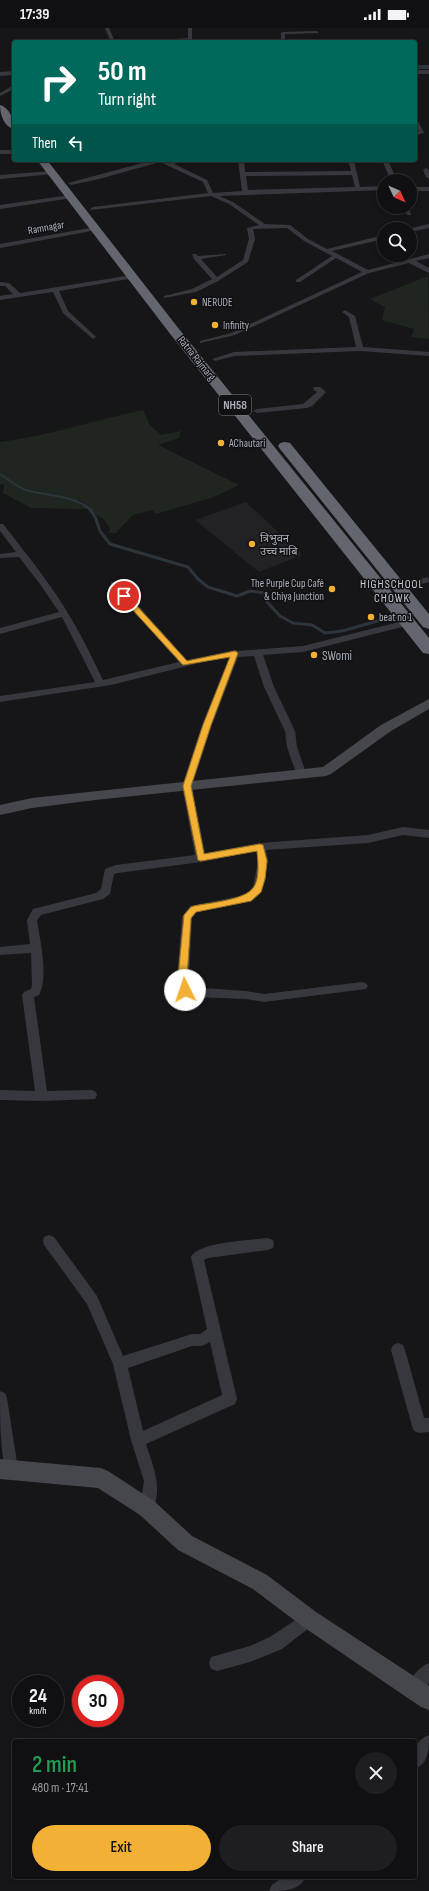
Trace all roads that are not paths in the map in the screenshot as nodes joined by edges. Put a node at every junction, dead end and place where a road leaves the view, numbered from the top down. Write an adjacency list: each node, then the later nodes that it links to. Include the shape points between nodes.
1 (108, 28): 4 (street)
2 (190, 28): 5 (street)
3 (322, 28): 6 (street, via 317,35 283,33)
4 (112, 40)
5 (192, 40)
6 (283, 40)
7 (417, 72): 8 (street)
8 (429, 72)
9 (12, 73): 10 (street)
10 (0, 74)
11 (12, 88): 12 (street)
12 (1, 95): 14 (highway)
13 (0, 108): 15 (highway)
14 (12, 109)
15 (12, 123)
16 (417, 124): 17 (street)
17 (422, 132): 18 (street); 19 (street)
18 (417, 133)
19 (429, 134)
20 (0, 152): 21 (street)
21 (12, 152)
22 (153, 162): 36 (street)
23 (164, 162): 28 (street)
24 (176, 162): 28 (street)
25 (241, 162): 32 (street)
26 (351, 162): 31 (street)
27 (386, 162): 33 (street)
28 (167, 164): 42 (street, via 205,182)
29 (52, 166): 34 (street); 36 (highway, Ratna Rajmarg / NH58); 43 (highway, Ratna Rajmarg / NH58)
30 (426, 170): 35 (street)
31 (353, 173): 32 (street); 38 (street, via 357,178)
32 (243, 174): 41 (street)
33 (391, 174)
34 (0, 177)
35 (429, 177)
36 (71, 183): 45 (highway, Ratna Rajmarg / NH58)
37 (377, 188): 38 (street)
38 (358, 189): 41 (street)
39 (417, 189): 40 (street)
40 (429, 189)
41 (245, 191): 42 (street)
42 (211, 194): 45 (street); 46 (street, via 231,203)
43 (70, 197): 44 (street); 48 (highway, Ratna Rajmarg / NH58)
44 (0, 208)
45 (93, 209): 67 (highway, Ratna Rajmarg / NH58)
46 (264, 226): 52 (street, via 288,226); 62 (street, via 250,228 252,239 246,261)
47 (429, 226): 49 (street)
48 (95, 229): 51 (street, Ramnagar); 61 (highway, Ratna Rajmarg / NH58)
49 (417, 229)
50 (377, 239): 52 (street)
51 (0, 246)
52 (326, 251): 54 (street)
53 (223, 255): 62 (street, via 195,257)
54 (336, 256): 60 (street); 63 (street)
55 (429, 256): 56 (street)
56 (417, 259)
57 (406, 262): 60 (street)
58 (412, 262): 59 (street)
59 (429, 271)
60 (367, 272): 73 (street, via 233,334)
61 (132, 276): 65 (street); 90 (highway, Ratna Rajmarg / NH58)
62 (216, 280): 67 (street, via 194,291)
63 (298, 281)
64 (0, 284): 66 (street, via 7,284)
65 (55, 289): 66 (street); 72 (street, via 65,312)
66 (18, 295): 68 (street)
67 (166, 297): 69 (highway, Ratna Rajmarg / NH58)
68 (0, 298)
69 (175, 309)
70 (345, 312): 74 (street, via 352,316)
71 (192, 332): 73 (highway, Ratna Rajmarg)
72 (94, 337)
73 (202, 342): 76 (highway, Ratna Rajmarg)
74 (360, 349): 75 (street); 76 (street, via 234,354)
75 (429, 354)
76 (215, 359): 77 (highway, Ratna Rajmarg)
77 (224, 371)
78 (317, 388): 80 (street, via 322,392 304,406)
79 (247, 400): 80 (highway, NH58)
80 (257, 411): 81 (highway, NH58)
81 (266, 422)
82 (275, 434): 88 (highway)
83 (0, 526): 84 (street)
84 (23, 554): 85 (street); 89 (street)
85 (0, 556)
86 (429, 579): 88 (street)
87 (114, 584): 96 (street)
88 (400, 587): 91 (highway)
89 (63, 614): 92 (street); 97 (street)
90 (407, 623): 93 (highway, Ratna Rajmarg / NH58); 94 (street, via 303,649)
91 (429, 624)
92 (0, 631)
93 (429, 649)
94 (257, 652): 95 (street); 100 (street, via 269,687 290,731 292,747)
95 (235, 653): 96 (street); 101 (street)
96 (186, 663): 97 (street)
97 (100, 683): 98 (street)
98 (0, 699)
99 (429, 703): 100 (street, via 386,728 326,771)
100 (301, 773): 101 (street)
101 (187, 786): 102 (street, via 32,802); 105 (street)
102 (0, 810)
103 (429, 834): 104 (street, via 403,831 368,839)
104 (260, 847): 105 (street); 108 (street, via 262,861 258,889 248,898 194,909 187,917 183,978 185,990 264,998)
105 (201, 858): 106 (street, via 123,867 109,872 106,891 99,896 37,912 34,915 32,920)
106 (36, 948): 107 (street); 111 (street, via 38,986 35,992 28,995)
107 (0, 951)
108 (362, 986)
109 (0, 1095): 111 (street)
110 (91, 1095): 111 (street)
111 (42, 1096)
112 (49, 1241): 116 (street, via 92,1300)
113 (268, 1244): 114 (street, via 206,1252 197,1257)
114 (214, 1332): 116 (street, via 202,1340 192,1340); 119 (street, via 230,1399)
115 (398, 1350): 118 (street, via 419,1426)
116 (120, 1364): 119 (street)
117 (0, 1398): 120 (street)
118 (429, 1425)
119 (138, 1440): 121 (street, via 151,1481)
120 (5, 1469): 121 (street, via 101,1478)
121 (147, 1508): 122 (street, via 185,1543 260,1582)
122 (309, 1619): 123 (street, via 276,1643); 125 (street)
123 (218, 1663)
124 (429, 1672): 125 (street)
125 (422, 1693)
126 (429, 1743): 127 (street)
127 (417, 1758)
128 (295, 1879): 129 (street)
129 (280, 1891)

